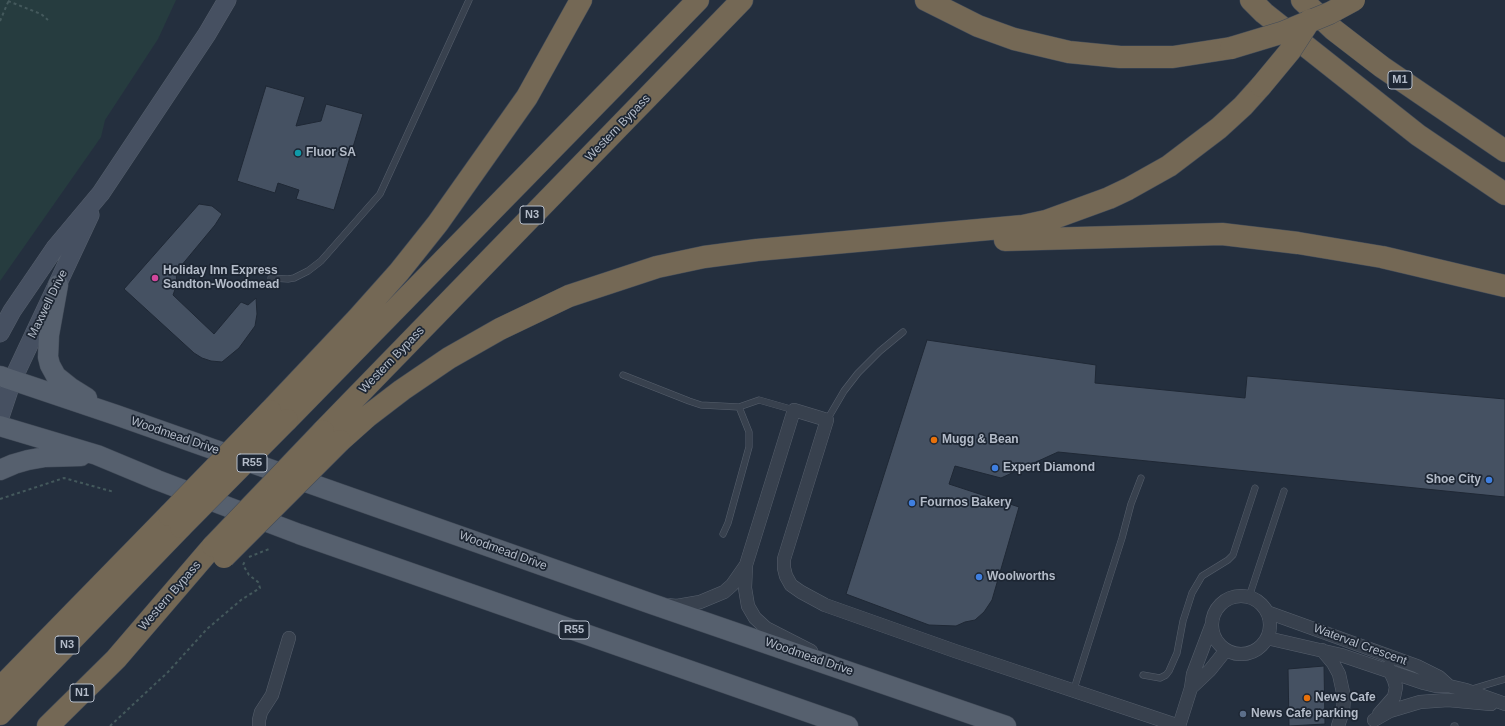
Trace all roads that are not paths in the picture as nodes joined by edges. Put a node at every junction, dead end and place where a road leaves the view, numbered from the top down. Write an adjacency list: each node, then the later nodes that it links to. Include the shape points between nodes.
1 (227, 0): 16 (main road, Maxwell Drive)
2 (469, 0): 19 (lane, via 380,194 321,261 294,278)
3 (581, 0): 29 (highway, via 527,97 438,223)
4 (693, 0): 13 (highway)
5 (698, 0): 13 (highway, N3)
6 (742, 0): 33 (highway, Western Bypass / N3)
7 (926, 0): 12 (highway, bridge, via 978,26 1007,37 1069,52 1120,58 1173,57 1231,48 1284,32)
8 (1250, 0): 14 (highway)
9 (1268, 0): 14 (highway, M1)
10 (1302, 0): 15 (highway, M1, via 1334,30 1382,67)
11 (1322, 0): 18 (highway, bridge, via 1290,51 1243,106 1169,166 1128,189 1068,214 1023,226)
12 (1354, 0)
13 (654, 46): 29 (highway, N3)
14 (1382, 107): 17 (highway, M1, via 1418,135)
15 (1505, 151)
16 (101, 193): 20 (main road, Maxwell Drive); 23 (main road, Maxwell Drive, via 55,248 12,311)
17 (1505, 194)
18 (757, 250): 21 (highway, via 1222,234 1375,256); 33 (highway, via 657,267 569,296 500,329 449,358 368,416)
19 (271, 278)
20 (58, 285): 25 (main road, Maxwell Drive); 28 (main road, via 48,344 50,365 56,376 66,385)
21 (1505, 286)
22 (903, 332): 31 (lane, via 858,373)
23 (0, 334)
24 (623, 375): 26 (lane, via 689,401)
25 (6, 378): 28 (main road, Woodmead Drive / R55); 30 (main road, Maxwell Drive)
26 (739, 407): 27 (lane, via 760,400); 40 (lane, via 749,432 749,447)
27 (794, 410): 31 (street); 41 (street)
28 (116, 415): 43 (main road, Woodmead Drive / R55)
29 (279, 415): 39 (highway, N3, bridge)
30 (0, 417)
31 (827, 420): 60 (street, via 784,560 786,576 792,585 832,608)
32 (0, 426): 34 (main road, R55)
33 (332, 436): 51 (highway, Western Bypass / N3, bridge)
34 (97, 455): 35 (main road, via 35,458); 66 (main road, R55, via 299,534)
35 (0, 470)
36 (1141, 478): 60 (lane)
37 (1255, 488): 54 (lane, via 1233,555 1202,576 1192,593 1169,671 1160,678)
38 (1284, 491): 42 (lane)
39 (175, 521): 57 (highway); 62 (highway, N3)
40 (723, 534)
41 (746, 566): 43 (street, via 724,592 700,602 677,606); 52 (street, via 748,606 755,618 766,628)
42 (1249, 597): 44 (street, via 1256,600); 45 (street, via 1240,596 1224,602 1214,615)
43 (652, 604): 52 (main road, Woodmead Drive / R55)
44 (1267, 612): 47 (street, via 1270,620); 50 (street, Waterval Crescent)
45 (1212, 624): 48 (street, via 1215,639); 58 (street, via 1193,674)
46 (289, 638): 65 (street, via 272,695 262,712)
47 (1267, 638): 48 (street, via 1254,652 1235,654); 49 (street, Waterval Crescent)
48 (1226, 650): 58 (street)
49 (1322, 650): 53 (street, Waterval Crescent); 69 (street, Waterval Crescent, via 1339,674 1344,697)
50 (1382, 654): 53 (street); 56 (street, Waterval Crescent, via 1431,672)
51 (116, 659): 64 (highway, Western Bypass / N1)
52 (850, 671): 67 (main road, Woodmead Drive / R55)
53 (1389, 671): 56 (street, Waterval Crescent, via 1436,686); 63 (street, Waterval Crescent, via 1396,687 1394,697)
54 (1143, 676)
55 (1505, 679): 59 (lane)
56 (1449, 686): 59 (street, Waterval Crescent)
57 (0, 688)
58 (1191, 688): 68 (street)
59 (1466, 690): 61 (street, Waterval Crescent)
60 (1073, 692): 68 (street)
61 (1505, 704): 63 (street, Waterval Crescent, via 1448,700 1420,702 1390,711)
62 (0, 714)
63 (1371, 723)
64 (48, 726)
65 (259, 726)
66 (848, 726)
67 (1006, 726)
68 (1179, 726)
69 (1338, 726)

